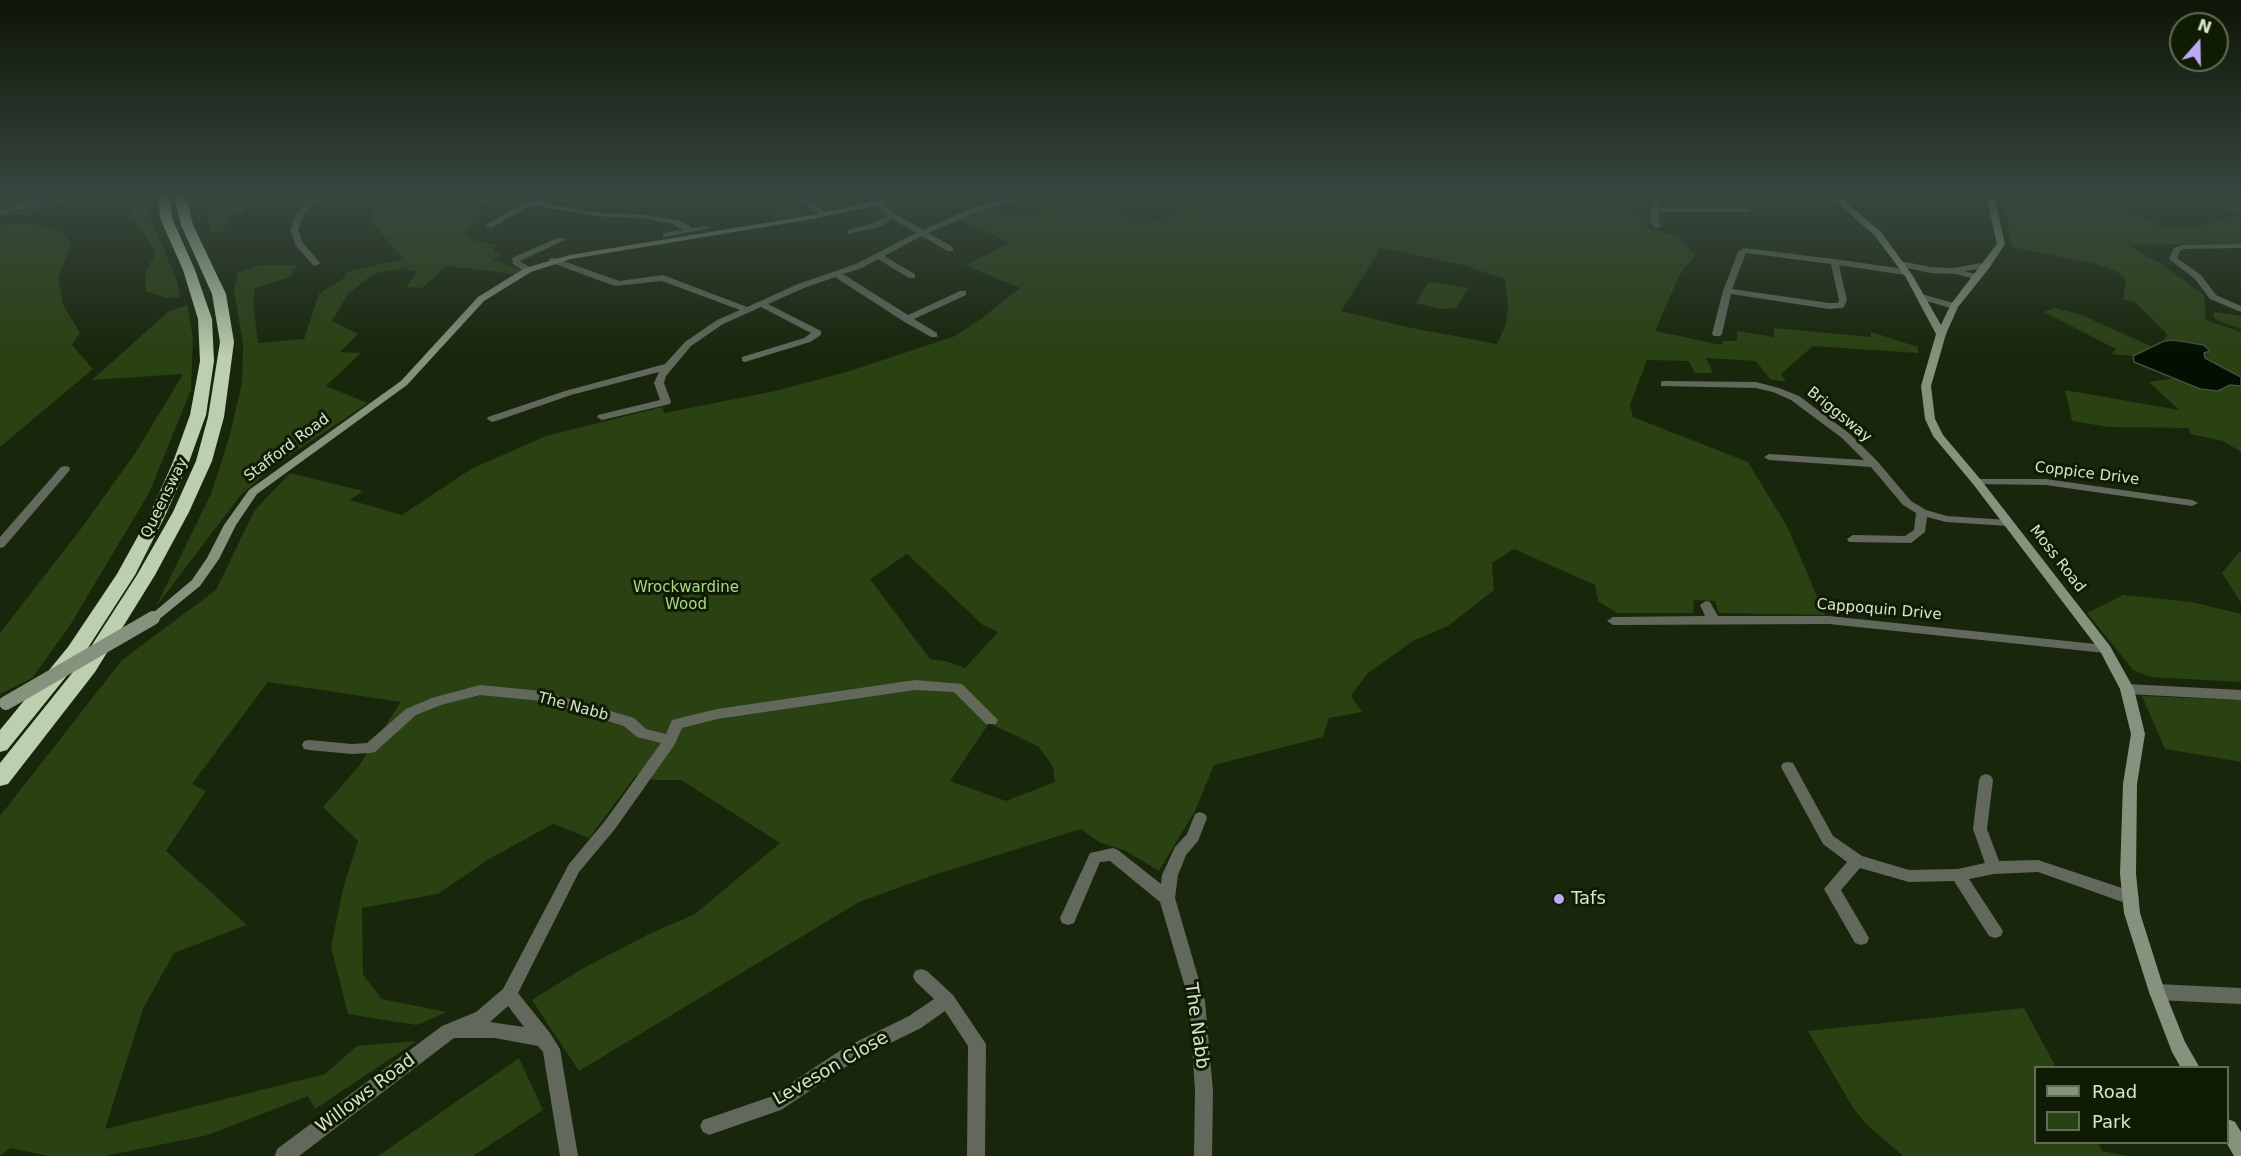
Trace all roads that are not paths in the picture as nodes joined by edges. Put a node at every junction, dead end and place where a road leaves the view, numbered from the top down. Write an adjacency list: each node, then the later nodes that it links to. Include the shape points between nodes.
1 (180, 249): 56 (highway, Queensway, via 205,319 207,361 198,415 182,462 126,575 75,652)
2 (198, 249): 59 (highway, Queensway, via 219,294 227,342 216,417 204,461 151,566 88,667)
3 (303, 249): 13 (street)
4 (540, 249): 15 (street, via 515,260)
5 (619, 249): 11 (street, Stafford Road)
6 (892, 249): 10 (street)
7 (1889, 249): 18 (street)
8 (1998, 249): 14 (street, Moss Road)
9 (2179, 249): 27 (street, via 2173,260 2198,277 2214,297)
10 (878, 256): 19 (street); 20 (street)
11 (552, 260): 15 (street, Stafford Road); 28 (street, via 618,284 663,278)
12 (1834, 261): 18 (street); 22 (street, via 1747,250 1742,252); 22 (street, via 1841,305)
13 (316, 263)
14 (1988, 265): 17 (street); 21 (street, Moss Road)
15 (528, 270): 53 (street, Stafford Road, bridge, via 481,299 404,383 253,492 196,583 153,618)
16 (1931, 270): 17 (street); 18 (street); 18 (street)
17 (1944, 270): 21 (street)
18 (1905, 271): 24 (street)
19 (836, 274): 25 (street); 29 (street)
20 (912, 276)
21 (1977, 277): 26 (street, Moss Road)
22 (1727, 291): 30 (street)
23 (963, 292): 29 (street)
24 (1922, 297): 26 (street); 31 (street)
25 (761, 304): 28 (street); 33 (street, via 818,333)
26 (1954, 306): 31 (street, Moss Road)
27 (2241, 309)
28 (748, 310): 34 (street, via 704,331)
29 (906, 319): 32 (street)
30 (1717, 334)
31 (1941, 334): 41 (street, Moss Road, via 1926,386 1926,403 1938,436)
32 (934, 335)
33 (746, 359)
34 (669, 365): 36 (street, via 659,383 666,402); 37 (street, via 502,412)
35 (1664, 384): 39 (street, Briggsway, via 1756,385 1776,390 1795,398 1839,431)
36 (602, 417)
37 (492, 419)
38 (1769, 457): 39 (street)
39 (1874, 464): 43 (street, Briggsway, via 1907,502)
40 (65, 468): 46 (street)
41 (1977, 482): 42 (street, Coppice Drive, via 2046,482); 44 (street, Moss Road)
42 (2192, 503)
43 (1922, 512): 44 (street, Briggsway, via 1946,519); 45 (street, via 1919,532 1907,540)
44 (2008, 523): 50 (street, Moss Road)
45 (1853, 539)
46 (0, 544)
47 (1706, 605): 48 (street)
48 (1713, 620): 49 (street, Cappoquin Drive); 50 (street, Cappoquin Drive, via 1829,620)
49 (1613, 621)
50 (2106, 649): 51 (street, Moss Road)
51 (2127, 688): 52 (street); 66 (street, Moss Road, via 2138,734 2130,784)
52 (2241, 694)
53 (3, 705)
54 (991, 720): 55 (street, via 957,687 915,685 717,714 676,724)
55 (670, 740): 57 (street, The Nabb, via 642,733 629,722 542,696 480,690 411,712 370,748); 72 (street, via 574,868)
56 (0, 744)
57 (309, 745)
58 (1788, 767): 62 (street, via 1828,840)
59 (0, 778)
60 (1986, 780): 63 (street, via 1980,829)
61 (1200, 819): 65 (street, via 1194,837 1180,851 1170,875)
62 (1857, 861): 64 (street, via 1909,876); 69 (street, via 1833,889)
63 (1994, 867): 64 (street); 66 (street, via 2038,866)
64 (1958, 875): 68 (street)
65 (1167, 898): 67 (street, via 1113,854 1095,857); 84 (street, The Nabb, via 1197,1001 1204,1090)
66 (2131, 898): 71 (street, Moss Road, via 2132,913)
67 (1068, 918)
68 (1995, 931)
69 (1862, 938)
70 (921, 976): 74 (street)
71 (2157, 992): 73 (street); 77 (street, Moss Road)
72 (509, 994): 75 (street, via 482,1018); 76 (street)
73 (2241, 996)
74 (947, 1000): 78 (street, Leveson Close, via 915,1022 850,1054 775,1104); 83 (street, via 977,1044)
75 (448, 1032): 76 (street, via 495,1030); 81 (street, Willows Road)
76 (544, 1039): 82 (street, via 551,1049)
77 (2190, 1066)
78 (709, 1126)
79 (2229, 1130): 80 (street)
80 (2241, 1150)
81 (284, 1156)
82 (569, 1156)
83 (976, 1156)
84 (1203, 1156)

